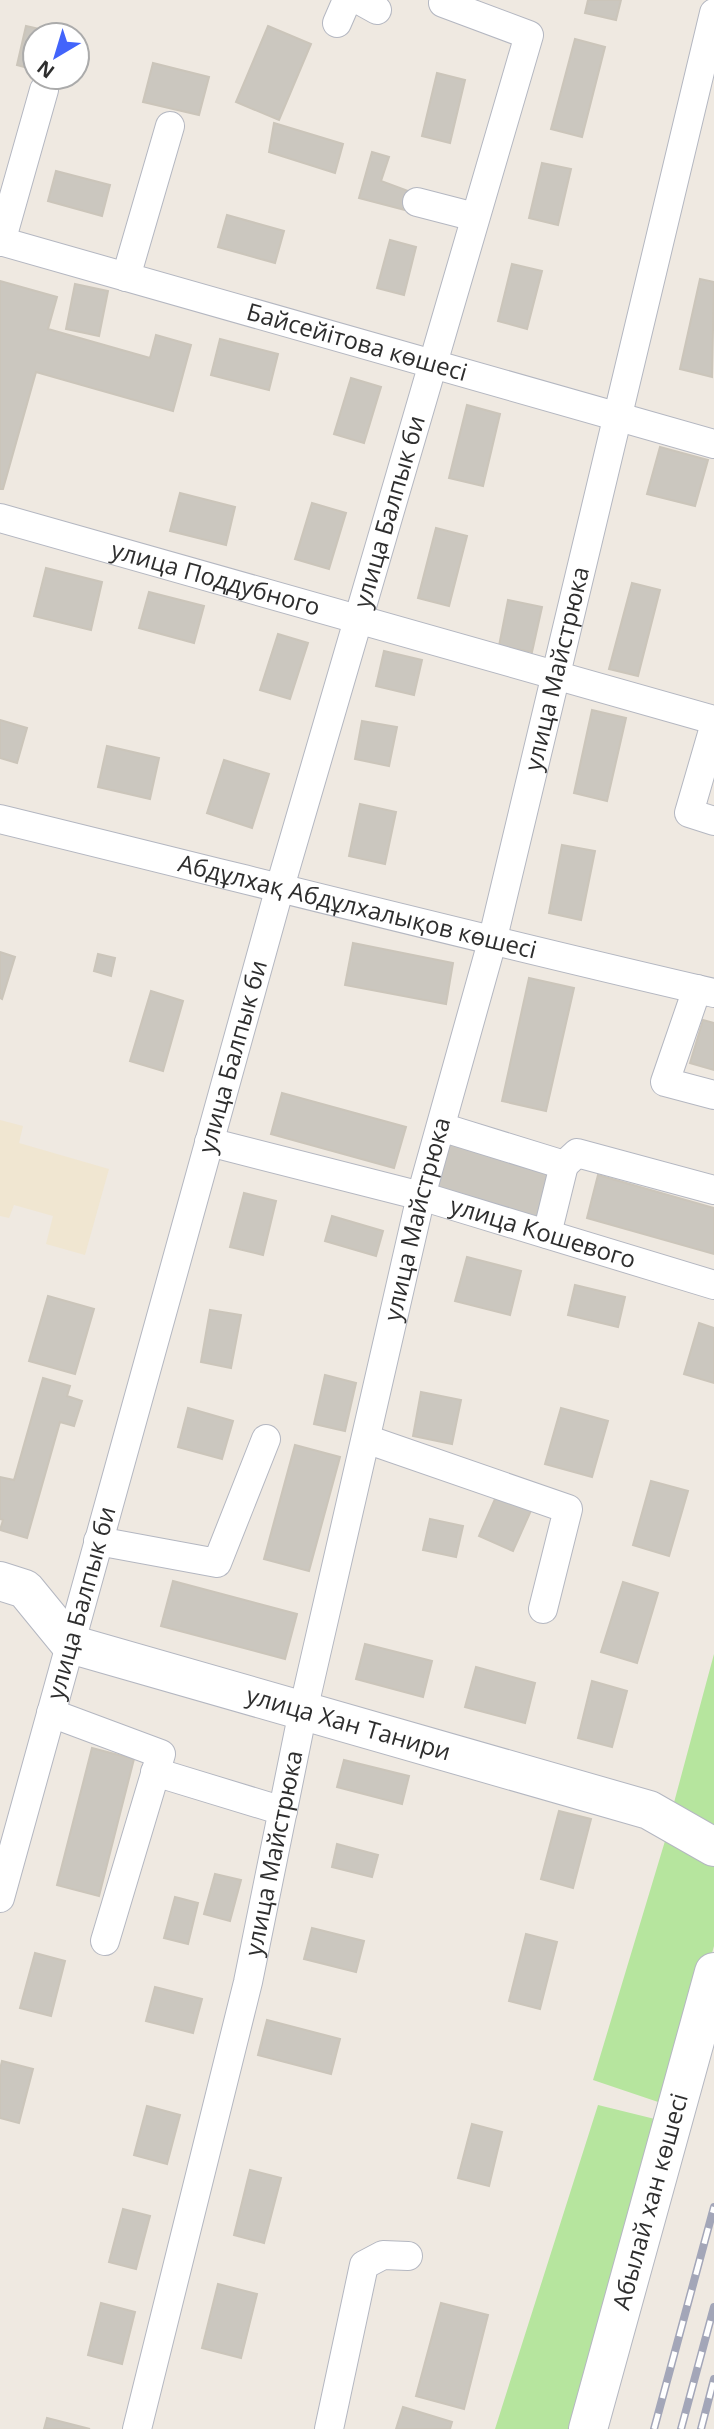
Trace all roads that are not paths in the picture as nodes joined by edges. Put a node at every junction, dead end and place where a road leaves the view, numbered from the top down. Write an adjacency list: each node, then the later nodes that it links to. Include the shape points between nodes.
1 (443, 3): 6 (street, улица Балпык би, via 529,35)
2 (714, 13): 10 (street, улица Майстрюка)
3 (44, 91): 7 (street)
4 (170, 126): 8 (street)
5 (417, 202): 6 (street)
6 (475, 217): 9 (street, улица Балпык би)
7 (1, 241): 8 (street, Байсейітова көшесі)
8 (126, 277): 9 (street, Байсейітова көшесі)
9 (432, 363): 10 (street, Байсейітова көшесі); 13 (street, улица Балпык би)
10 (618, 417): 11 (street, Байсейітова көшесі); 14 (street, улица Майстрюка)
11 (714, 444)
12 (0, 518): 13 (street, улица Поддубного)
13 (358, 619): 14 (street, улица Поддубного); 19 (street, улица Балпык би)
14 (556, 676): 15 (street, улица Поддубного); 20 (street, улица Майстрюка)
15 (714, 720)
16 (714, 727): 18 (street, via 689,813)
17 (0, 819): 19 (street, Абдұлхақ Абдұлхалықов көшесі)
18 (714, 821)
19 (280, 887): 20 (street, Абдұлхақ Абдұлхалықов көшесі); 24 (street, улица Балпык би)
20 (492, 942): 21 (street, Абдұлхақ Абдұлхалықов көшесі); 23 (street, улица Майстрюка)
21 (706, 991): 22 (street, via 665,1082)
22 (714, 1095)
23 (441, 1127): 25 (street); 27 (street, улица Майстрюка)
24 (209, 1142): 27 (street, улица Кошевого); 32 (street, улица Балпык би)
25 (564, 1165): 26 (street, via 576,1153); 28 (street)
26 (714, 1190)
27 (421, 1196): 28 (street, улица Кошевого); 31 (street, улица Майстрюка)
28 (547, 1234): 29 (street, улица Кошевого)
29 (714, 1284)
30 (266, 1439): 32 (street, via 217,1563)
31 (366, 1439): 34 (street, via 568,1509); 36 (street, улица Майстрюка)
32 (98, 1541): 35 (street, улица Балпык би)
33 (0, 1581): 35 (street, via 25,1589)
34 (543, 1609)
35 (70, 1644): 36 (street, улица Хан Танири); 37 (street, улица Балпык би)
36 (303, 1711): 39 (street, улица Майстрюка); 40 (street, улица Хан Танири, via 649,1810)
37 (51, 1713): 38 (street, via 161,1754); 41 (street, улица Балпык би)
38 (155, 1772): 39 (street); 42 (street)
39 (283, 1811): 45 (street, улица Майстрюка, via 248,1982)
40 (714, 1847)
41 (0, 1898)
42 (105, 1941)
43 (714, 1972): 47 (street, Абылай хан көшесі)
44 (408, 2256): 46 (street, via 383,2255 364,2265)
45 (137, 2429)
46 (329, 2429)
47 (588, 2429)

